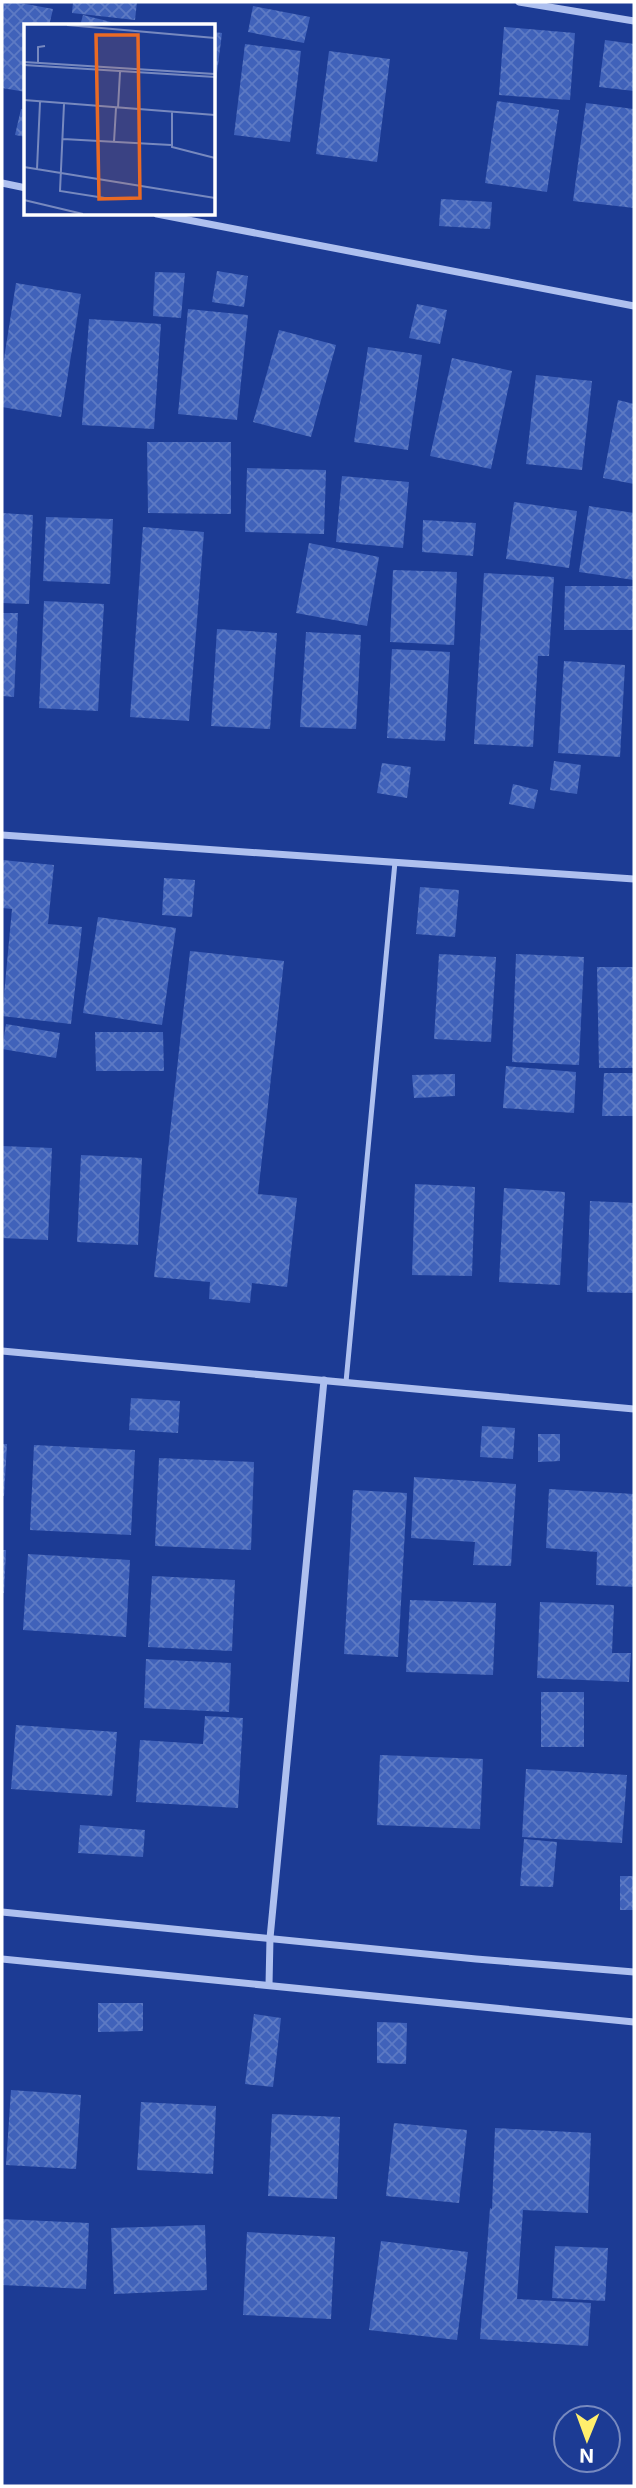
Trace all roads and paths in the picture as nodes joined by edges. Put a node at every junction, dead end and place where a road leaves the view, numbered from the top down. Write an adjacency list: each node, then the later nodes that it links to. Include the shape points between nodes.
1 (519, 2): 2 (street)
2 (634, 21)
3 (2, 183): 4 (street)
4 (24, 188)
5 (162, 215): 6 (street)
6 (634, 306)
7 (2, 835): 8 (street)
8 (395, 862): 9 (street); 12 (lane)
9 (634, 879)
10 (2, 1351): 11 (street)
11 (324, 1380): 12 (street); 15 (street)
12 (346, 1382): 13 (street)
13 (634, 1409)
14 (2, 1912): 15 (street)
15 (270, 1938): 17 (street); 18 (street)
16 (2, 1958): 18 (street)
17 (634, 1972)
18 (269, 1985): 19 (street)
19 (634, 2022)

